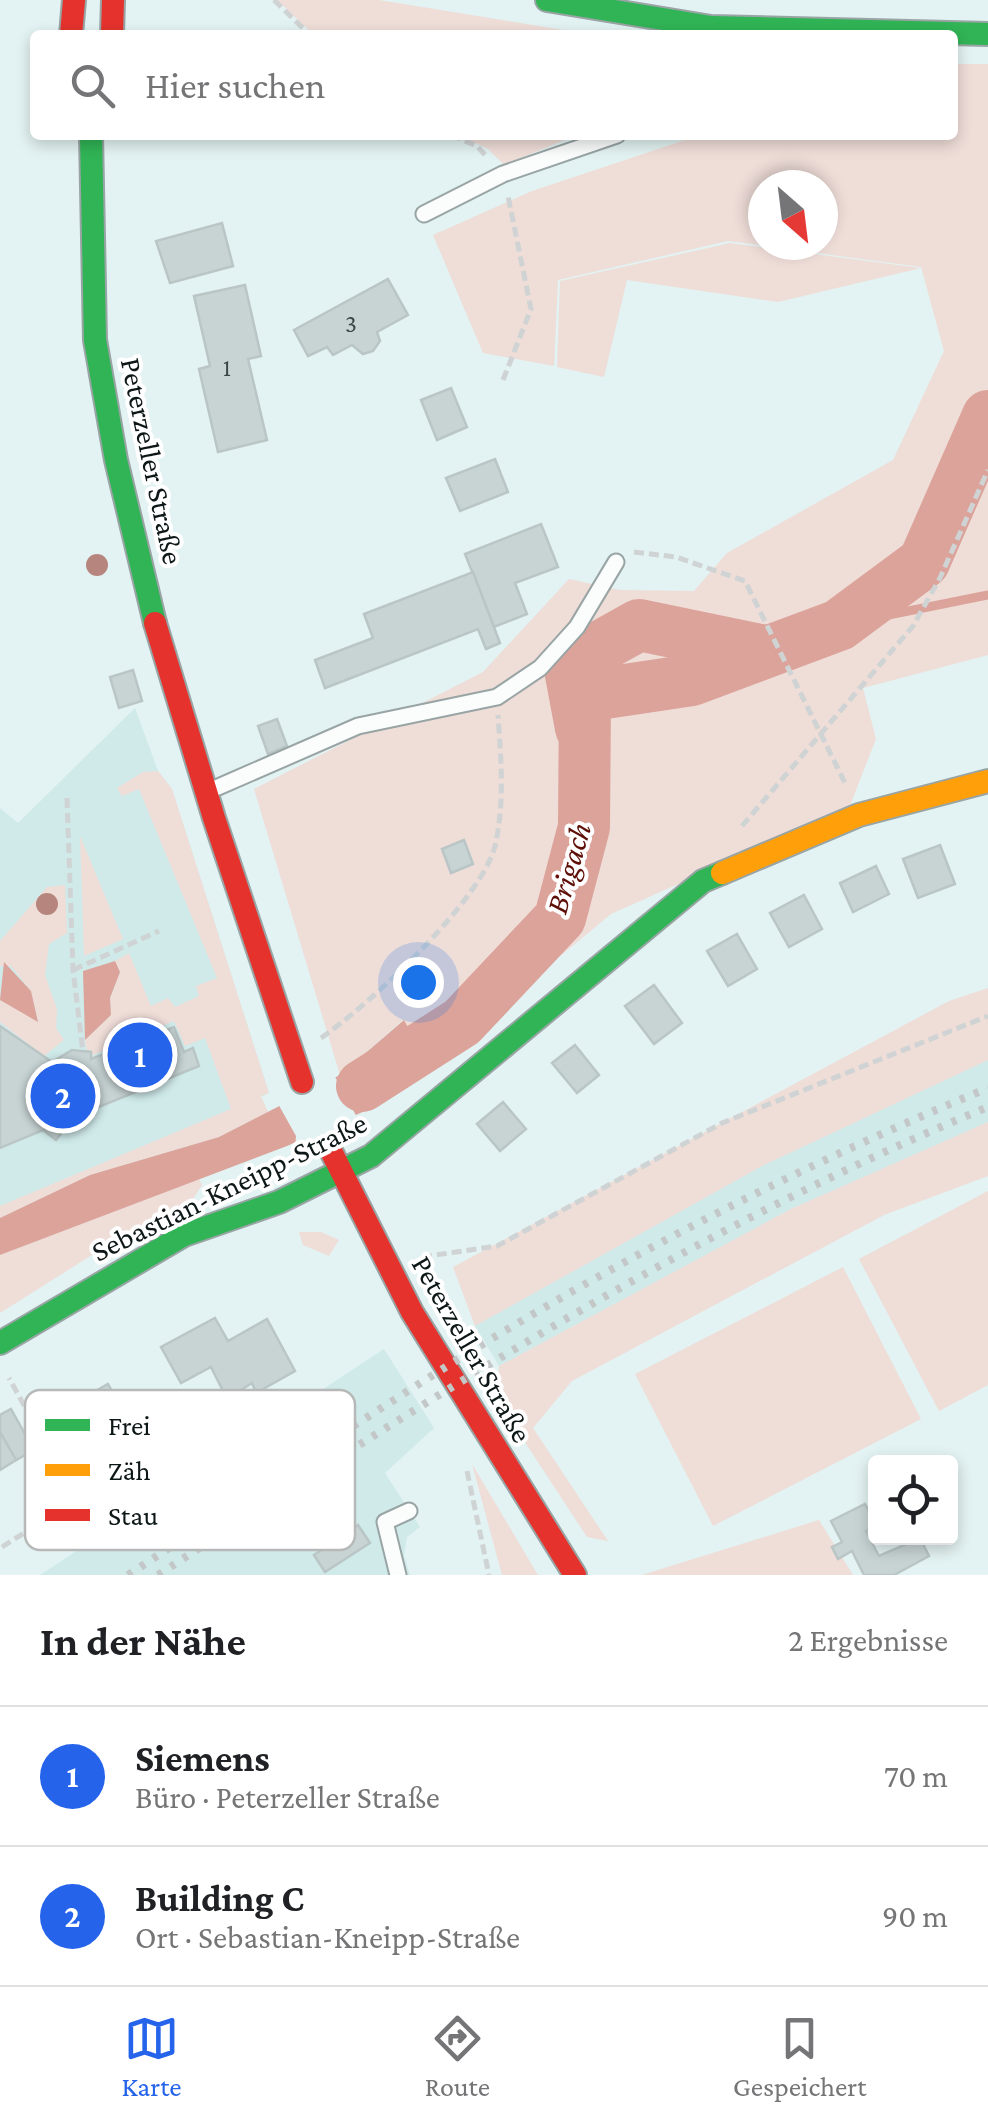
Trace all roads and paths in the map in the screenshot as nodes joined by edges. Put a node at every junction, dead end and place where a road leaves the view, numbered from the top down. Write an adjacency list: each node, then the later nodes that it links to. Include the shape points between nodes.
1 (131, 0): 4 (main road)
2 (274, 0): 5 (path)
3 (547, 0): 6 (main road)
4 (113, 18)
5 (305, 30)
6 (737, 30)
7 (958, 34): 8 (main road)
8 (988, 34)
9 (92, 140): 20 (main road, Peterzeller Straße, via 89,225 99,367 138,548)
10 (463, 140): 12 (path)
11 (602, 140): 12 (lane)
12 (503, 174): 13 (lane); 14 (path, via 531,309)
13 (424, 214)
14 (503, 380)
15 (988, 470): 18 (path, via 912,626)
16 (616, 562): 17 (lane, via 577,628 540,668); 18 (path, via 639,550 745,581)
17 (498, 697): 20 (lane, via 358,726); 27 (path, via 503,798 494,850 469,898 346,1021)
18 (822, 732): 22 (path); 23 (path, via 764,794)
19 (988, 781): 22 (main road, Sebastian-Kneipp-Straße)
20 (205, 792): 29 (main road, Peterzeller Straße)
21 (67, 798): 25 (path)
22 (859, 815): 31 (main road, Sebastian-Kneipp-Straße, via 703,881 404,1132)
23 (734, 838)
24 (159, 931): 25 (path)
25 (73, 970): 28 (path)
26 (988, 1016): 32 (path, via 722,1123 496,1246)
27 (313, 1044)
28 (82, 1052)
29 (302, 1082)
30 (329, 1147): 31 (main road, Peterzeller Straße)
31 (340, 1172): 33 (main road, Sebastian-Kneipp-Straße, via 184,1236); 42 (main road, Peterzeller Straße, via 481,1428)
32 (409, 1259)
33 (0, 1342)
34 (0, 1362): 35 (path)
35 (25, 1407)
36 (467, 1466): 41 (path)
37 (410, 1510): 40 (lane, via 385,1522)
38 (25, 1532): 39 (path)
39 (2, 1547)
40 (398, 1575)
41 (489, 1575)
42 (575, 1575)

